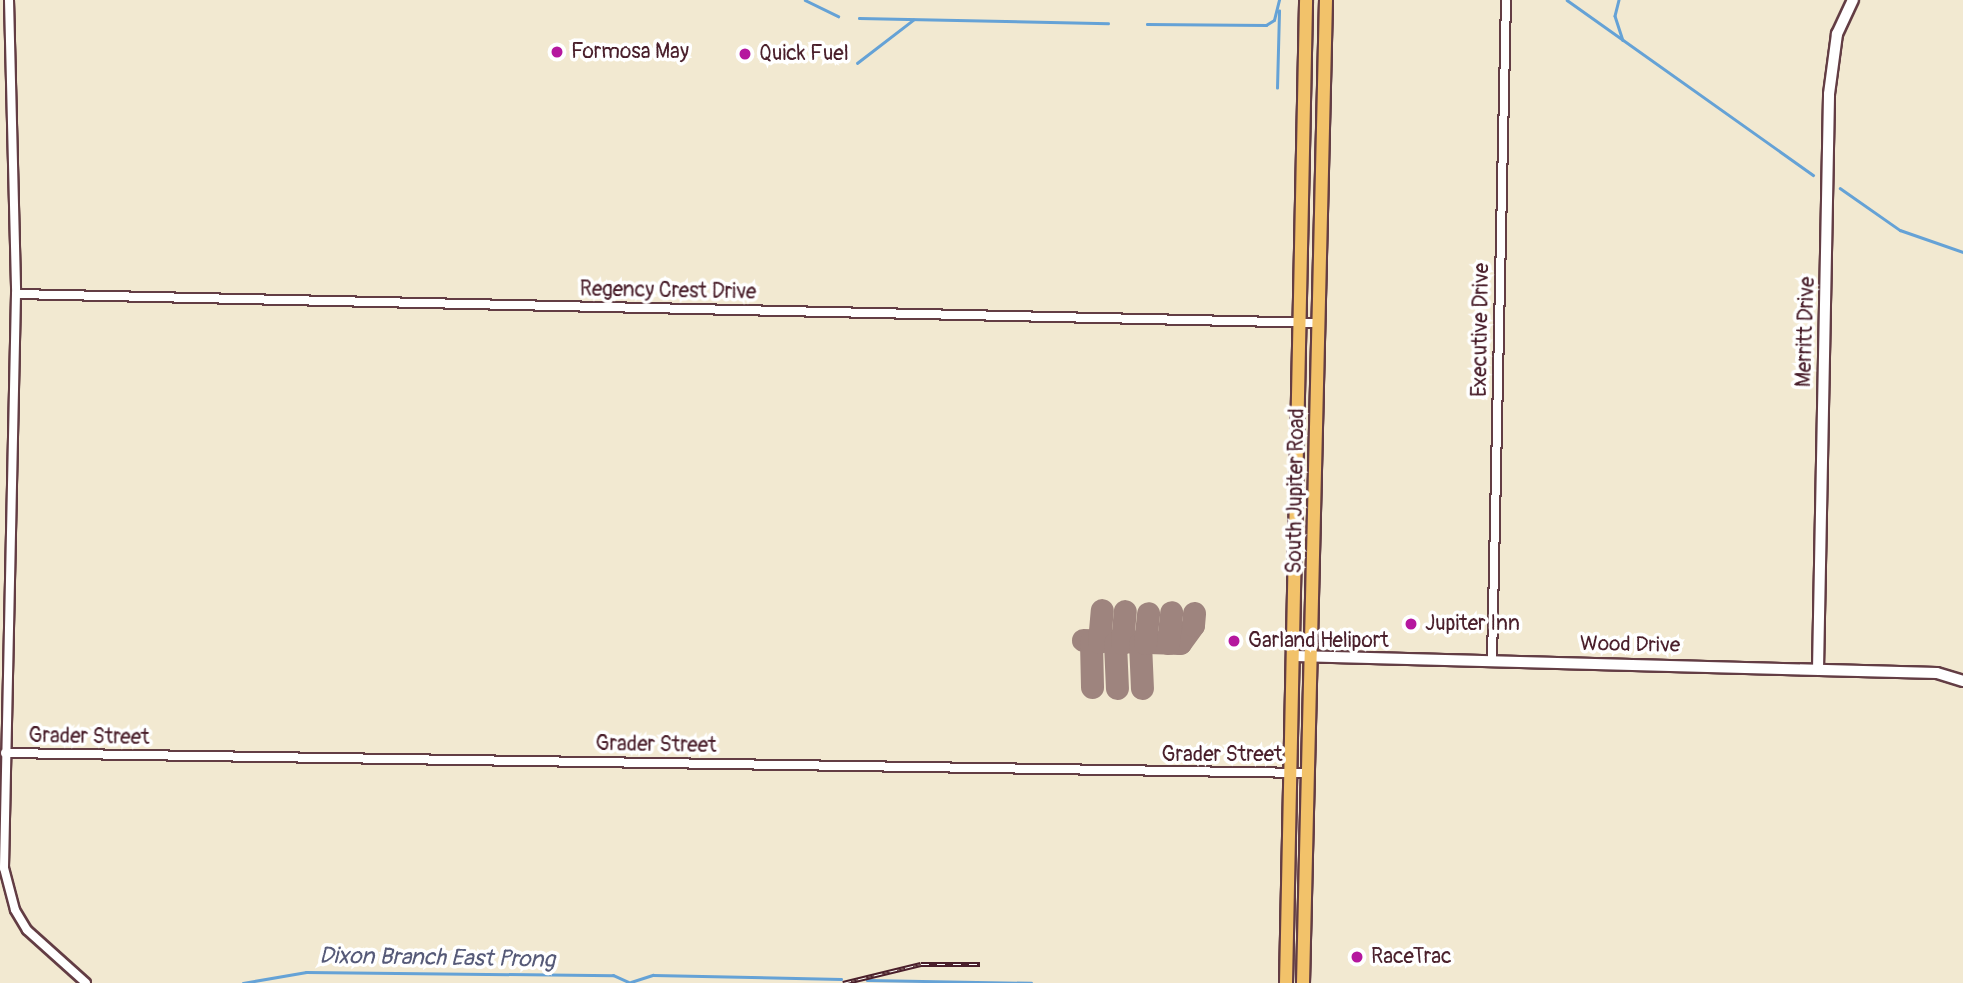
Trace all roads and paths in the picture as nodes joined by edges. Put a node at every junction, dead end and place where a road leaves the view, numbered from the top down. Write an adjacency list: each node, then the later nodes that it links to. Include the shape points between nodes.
1 (9, 0): 8 (street)
2 (1306, 0): 6 (main road, South Jupiter Road)
3 (1326, 0): 7 (main road, South Jupiter Road)
4 (1506, 0): 13 (street, Executive Drive)
5 (1853, 0): 14 (street, Merritt Drive, via 1837,34 1829,94)
6 (1305, 110): 7 (main road); 9 (main road, South Jupiter Road)
7 (1324, 111): 10 (main road, South Jupiter Road)
8 (16, 294): 9 (street, Regency Crest Drive); 16 (street)
9 (1302, 323): 10 (street, Regency Crest Drive); 11 (main road, South Jupiter Road)
10 (1320, 323): 12 (main road, South Jupiter Road)
11 (1295, 656): 12 (street, Wood Drive); 17 (main road, South Jupiter Road)
12 (1312, 657): 13 (street, Wood Drive); 18 (main road, South Jupiter Road)
13 (1492, 661): 14 (street, Wood Drive)
14 (1818, 669): 15 (street, Wood Drive, via 1937,673)
15 (1963, 681)
16 (5, 753): 17 (street, Grader Street); 19 (street, via 4,868 15,910 27,930)
17 (1288, 773): 18 (street, Grader Street); 20 (main road, South Jupiter Road)
18 (1306, 773): 21 (main road, South Jupiter Road)
19 (86, 983)
20 (1286, 983)
21 (1303, 983)

